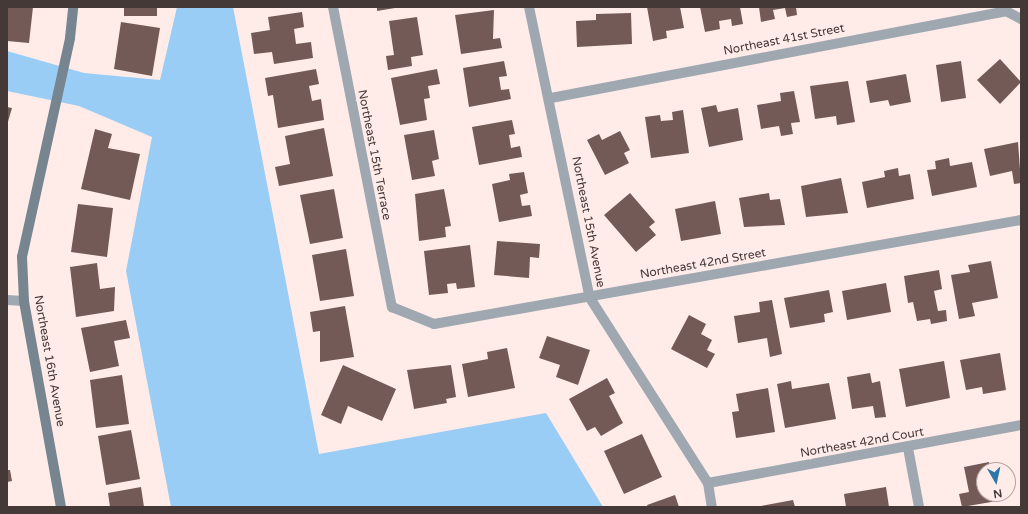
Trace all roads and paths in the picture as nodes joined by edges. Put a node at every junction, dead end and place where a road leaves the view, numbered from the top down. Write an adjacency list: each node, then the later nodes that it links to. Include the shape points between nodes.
1 (73, 7): 9 (street, Northeast 16th Avenue, via 70,38 51,114 22,257)
2 (333, 7): 10 (street, Northeast 15th Terrace)
3 (529, 7): 5 (street, Northeast 15th Avenue)
4 (1021, 19): 5 (street, Northeast 41st Street, via 1006,11)
5 (550, 98): 7 (street, Northeast 15th Avenue)
6 (1021, 220): 7 (street, Northeast 42nd Street)
7 (590, 298): 10 (street, Northeast 42nd Street, via 434,324); 13 (street, Northeast 15th Avenue)
8 (7, 300): 9 (street)
9 (24, 301): 14 (street, Northeast 16th Avenue)
10 (392, 307)
11 (1021, 425): 12 (street, Northeast 42nd Court)
12 (908, 448): 13 (street, Northeast 42nd Court); 16 (street)
13 (708, 483): 15 (street, Northeast 15th Avenue)
14 (61, 507)
15 (712, 507)
16 (919, 507)

